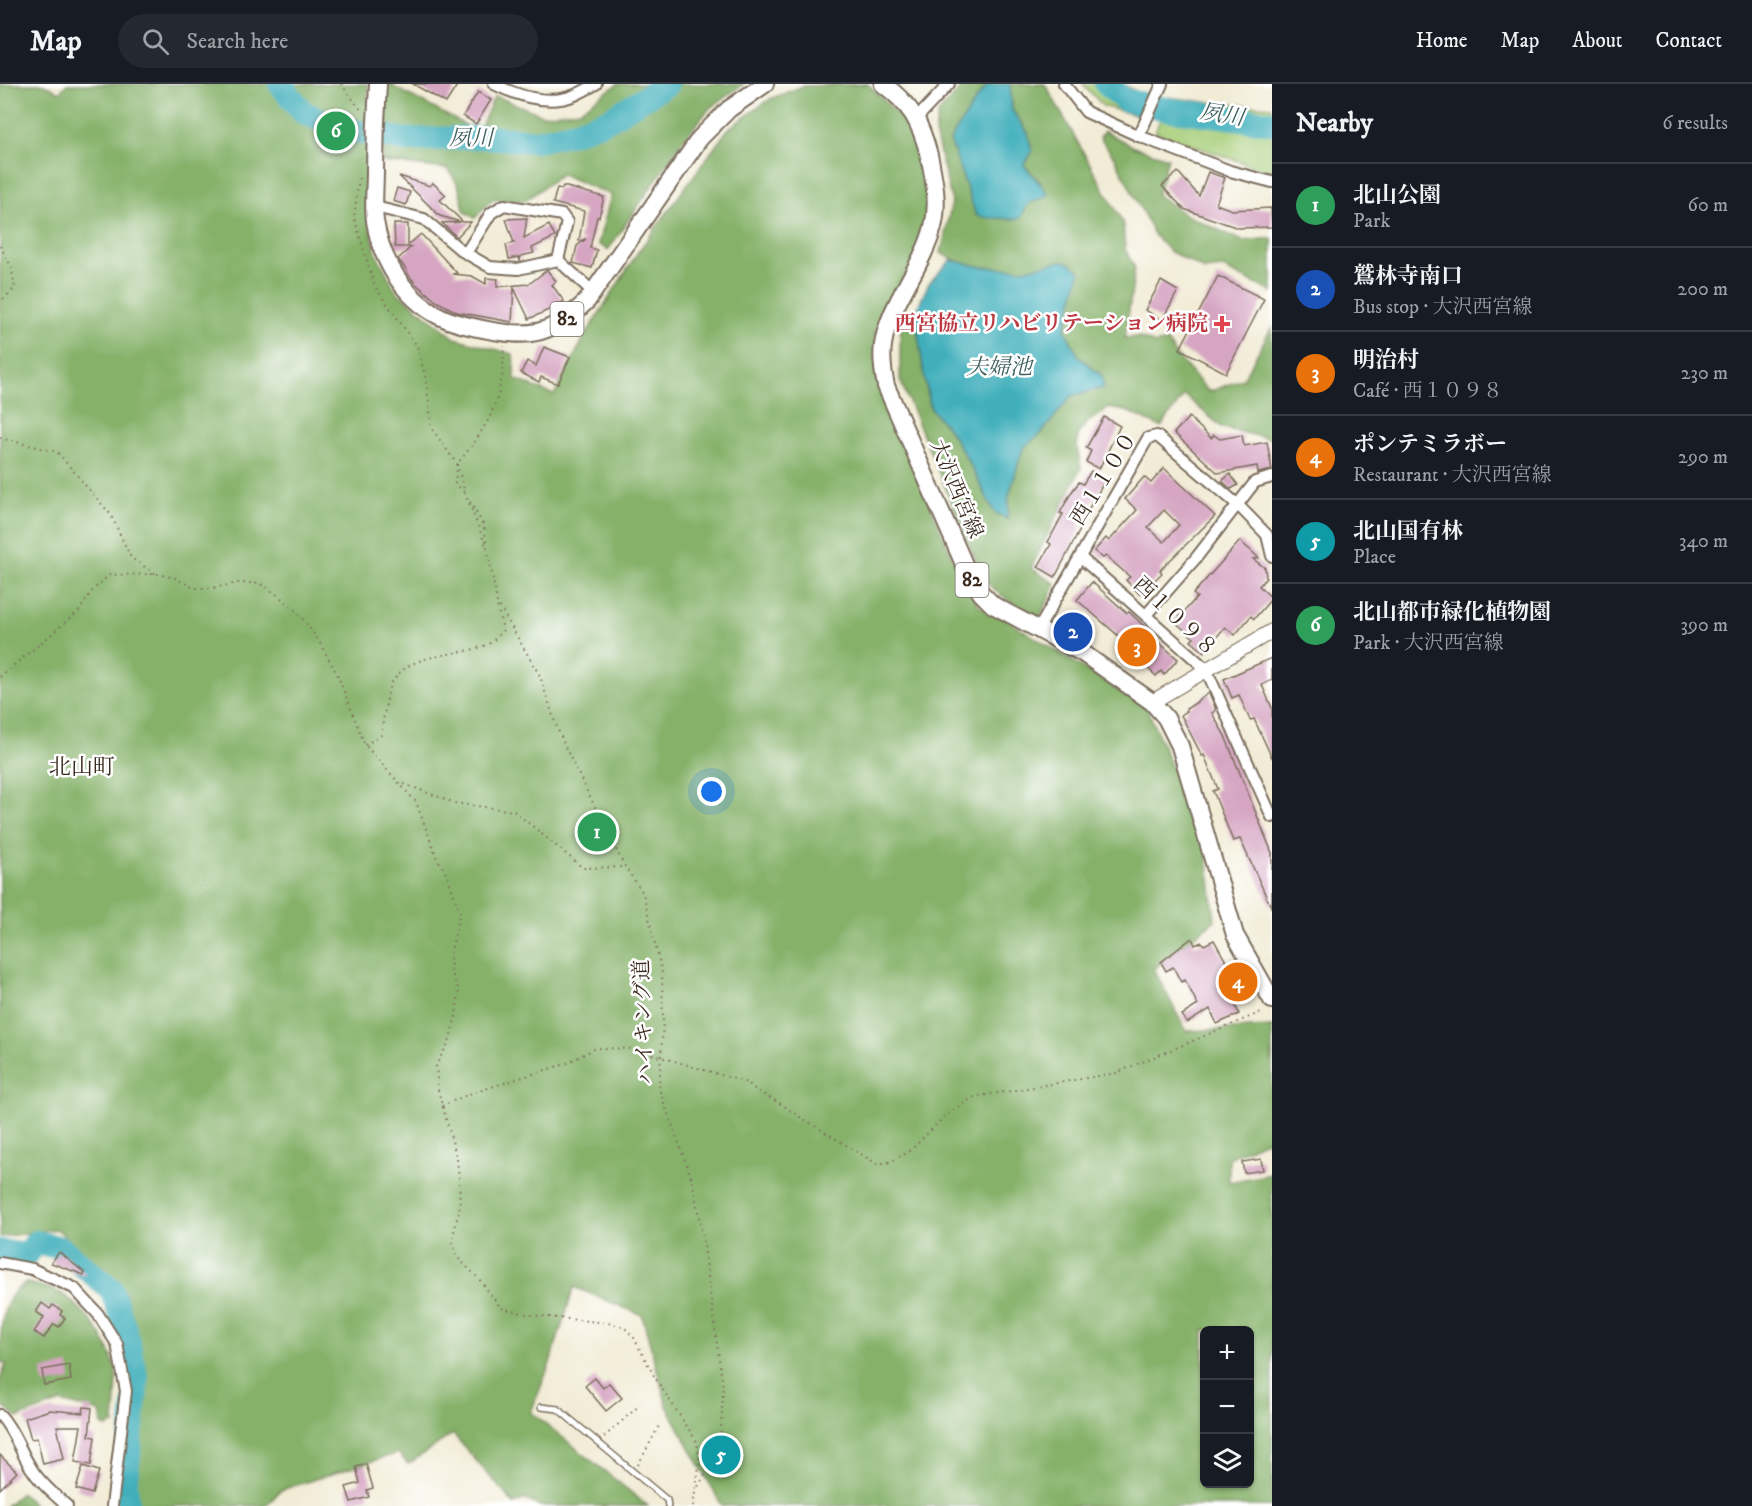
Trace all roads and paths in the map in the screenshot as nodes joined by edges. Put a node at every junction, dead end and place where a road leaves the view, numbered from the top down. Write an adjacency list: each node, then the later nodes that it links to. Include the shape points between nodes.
1 (341, 84): 10 (path)
2 (378, 84): 10 (main road, 82)
3 (494, 84): 4 (street, via 511,93 541,100 573,96)
4 (596, 84)
5 (765, 84): 19 (main road, 82, via 729,109 700,138)
6 (883, 84): 11 (main road, 大沢西宮線 / 82)
7 (949, 84): 11 (street)
8 (1064, 84): 12 (street, via 1086,112)
9 (1162, 84): 12 (street)
10 (369, 109): 15 (main road, 82)
11 (917, 118): 32 (main road, 大沢西宮線 / 82, via 936,184 934,225 927,248 886,329 882,363 886,386 967,571 993,605)
12 (1139, 136): 14 (street, via 1230,171)
13 (359, 176): 23 (path, via 354,217 375,287 417,346 432,429)
14 (1272, 182)
15 (375, 207): 17 (street, via 424,219); 21 (main road, 82, via 386,262 420,303 461,325)
16 (0, 246): 20 (path, via 11,266 15,288)
17 (466, 253): 18 (street, via 490,267 518,269); 18 (street, via 491,213 504,205 562,215 567,222)
18 (558, 260): 19 (street)
19 (593, 292): 21 (main road, 82, via 576,311 542,332)
20 (0, 302)
21 (504, 334): 23 (path, via 498,396 489,419)
22 (0, 438): 29 (path, via 57,452 111,516 131,558)
23 (457, 464): 25 (path); 25 (path, via 455,483)
24 (1272, 477): 26 (street, via 1255,482)
25 (465, 493): 30 (path, via 484,526)
26 (1238, 505): 27 (street, 西１１００, via 1267,535); 28 (street, 西１１００, via 1157,436 1148,438); 31 (street)
27 (1272, 556)
28 (1080, 557): 31 (street, 西１０９８); 32 (street, 西１１００)
29 (157, 574): 35 (path, via 109,576 93,590 79,611); 37 (path, via 194,588 259,583 279,596 300,615 319,641 338,676)
30 (496, 602): 37 (path, via 502,630 491,642 459,653 424,658 408,665 391,682 381,735); 40 (path, ハイキング道, via 540,675 566,749)
31 (1146, 615): 34 (street, 西１０９８)
32 (1038, 630): 36 (main road, 大沢西宮線 / 82, via 1084,654)
33 (1272, 631): 34 (street)
34 (1206, 669): 36 (street); 39 (street, 西１０９８)
35 (0, 677)
36 (1152, 702): 41 (main road, 大沢西宮線 / 82, via 1166,718 1180,746 1235,935)
37 (365, 745): 38 (path)
38 (401, 783): 40 (path, via 455,803 514,811 583,868); 43 (path, via 422,813 460,913 450,955 459,991 456,1016 449,1042 436,1065)
39 (1272, 817)
40 (625, 867): 51 (path, ハイキング道, via 644,893 662,973 659,1089 692,1179 723,1388 720,1450)
41 (1272, 1000)
42 (1272, 1008): 43 (path, via 1116,1073 974,1098 947,1113 910,1151 877,1164 748,1083 640,1049 597,1048 565,1064)
43 (442, 1106): 51 (path, via 459,1178 460,1206 452,1240 457,1257 501,1308 624,1327 697,1442 700,1460)
44 (0, 1263): 53 (street, via 32,1269 74,1288 98,1314 117,1344 126,1391)
45 (640, 1405): 49 (path)
46 (541, 1407): 50 (lane, via 558,1409)
47 (0, 1415): 52 (street, via 31,1470)
48 (659, 1426): 50 (path)
49 (612, 1430)
50 (633, 1473): 54 (lane)
51 (696, 1490): 55 (path)
52 (67, 1506)
53 (111, 1506)
54 (668, 1506)
55 (693, 1506)

